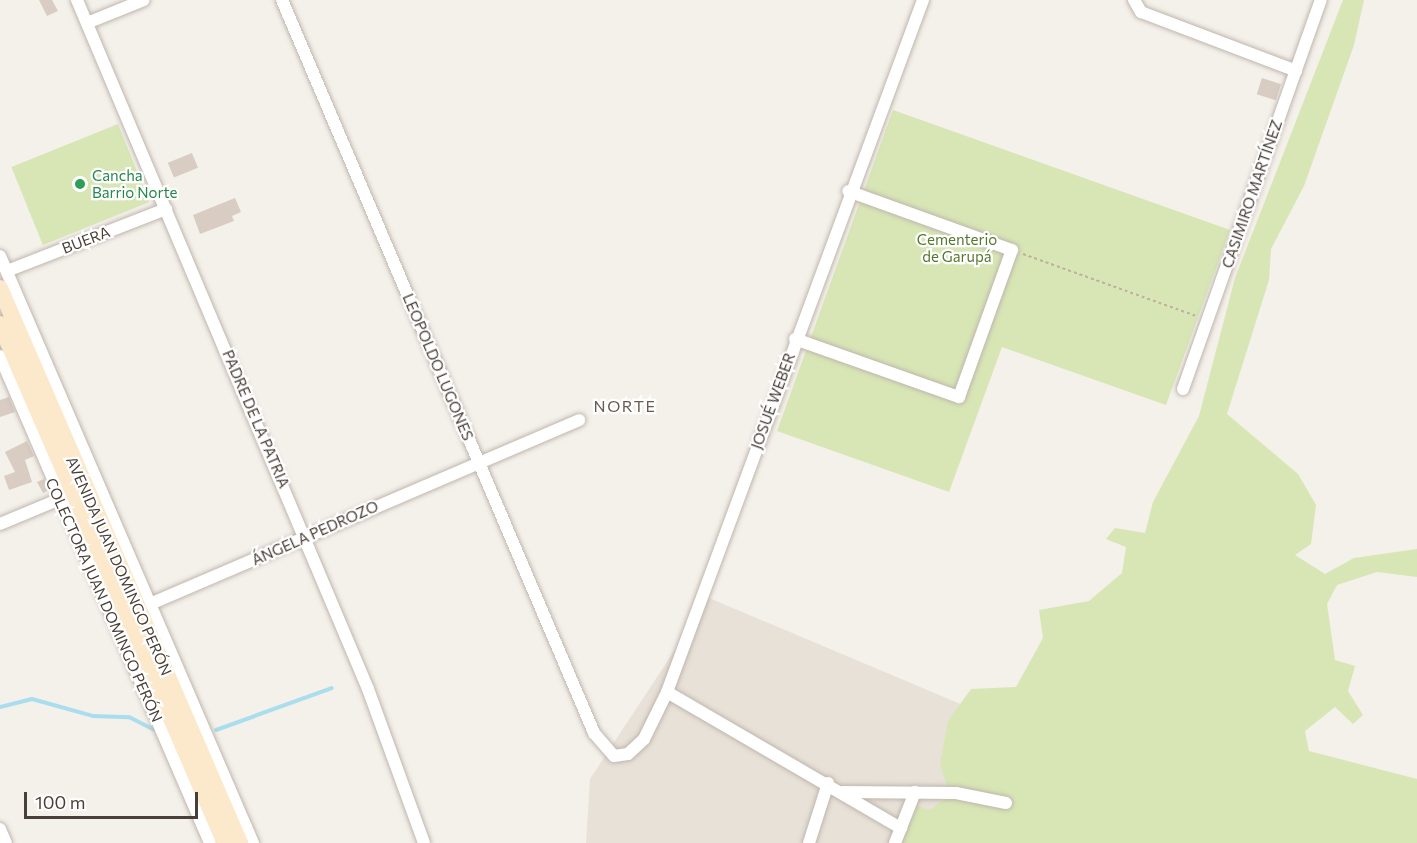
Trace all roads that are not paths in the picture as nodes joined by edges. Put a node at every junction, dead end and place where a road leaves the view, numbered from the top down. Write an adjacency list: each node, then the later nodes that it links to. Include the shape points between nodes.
1 (77, 0): 7 (street, PADRE DE LA PATRIA)
2 (144, 0): 7 (street)
3 (282, 0): 19 (street, LEOPOLDO LUGONES)
4 (923, 0): 9 (street, JOSUÉ WEBER)
5 (1134, 0): 8 (street, via 1141,12)
6 (1321, 0): 8 (street, CASIMIRO MARTÍNEZ)
7 (87, 23): 10 (street, PADRE DE LA PATRIA)
8 (1296, 71): 17 (street, CASIMIRO MARTÍNEZ)
9 (848, 191): 15 (street, JOSUÉ WEBER); 15 (street, via 1012,250 959,397)
10 (166, 209): 12 (street, BUERA); 22 (street, PADRE DE LA PATRIA)
11 (0, 256): 12 (street)
12 (7, 271): 23 (street)
13 (0, 288): 35 (main road, AVENIDA JUAN DOMINGO PERÓN)
14 (0, 324): 34 (main road, AVENIDA JUAN DOMINGO PERÓN)
15 (795, 339): 24 (street, JOSUÉ WEBER)
16 (0, 356): 20 (street, COLECTORA JUAN DOMINGO PERÓN)
17 (1183, 389)
18 (579, 420): 19 (street, ÁNGELA PEDROZO)
19 (478, 460): 22 (street, ÁNGELA PEDROZO); 25 (street, LEOPOLDO LUGONES)
20 (60, 499): 21 (street); 33 (street, COLECTORA JUAN DOMINGO PERÓN)
21 (0, 524)
22 (305, 538): 23 (street, ÁNGELA PEDROZO); 37 (street, PADRE DE LA PATRIA)
23 (150, 604): 36 (street)
24 (667, 692): 25 (street, JOSUÉ WEBER, via 644,740 628,754 604,751); 26 (street)
25 (594, 733)
26 (828, 783): 27 (street); 38 (street)
27 (842, 792): 28 (street); 30 (street)
28 (915, 792): 29 (street); 30 (street)
29 (1006, 803)
30 (901, 828): 39 (street)
31 (0, 829): 32 (street)
32 (6, 843)
33 (210, 843)
34 (225, 843)
35 (240, 843)
36 (253, 843)
37 (424, 843)
38 (809, 843)
39 (895, 843)

